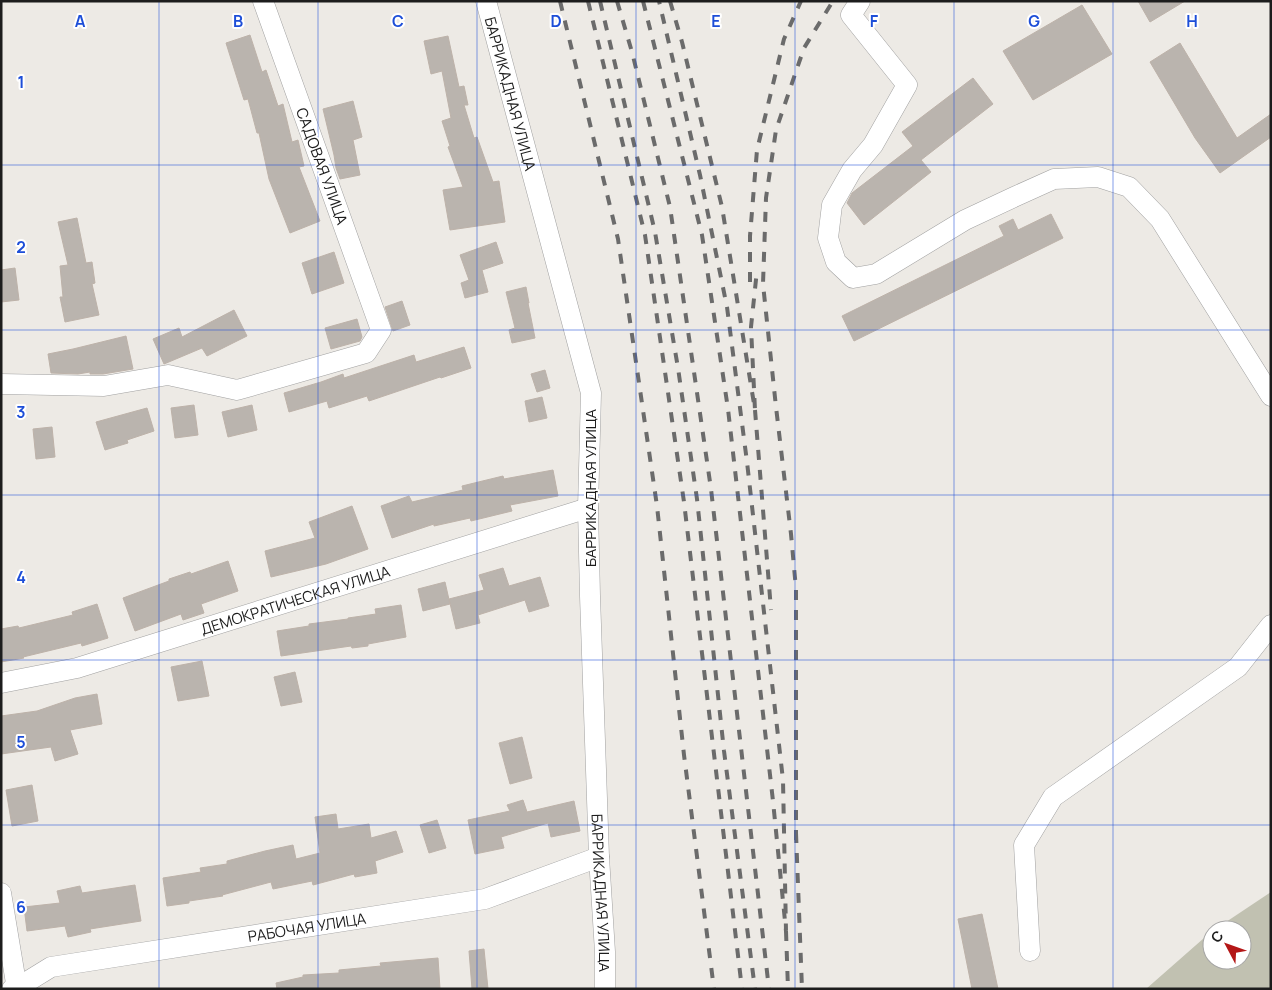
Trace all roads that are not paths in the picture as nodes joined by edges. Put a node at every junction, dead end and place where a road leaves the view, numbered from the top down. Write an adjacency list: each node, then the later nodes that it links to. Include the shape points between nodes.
1 (263, 1): 4 (street, САДОВАЯ УЛИЦА, via 381,330 366,354 237,390 168,375 104,386)
2 (486, 1): 6 (street, БАРРИКАДНАЯ УЛИЦА, via 591,393)
3 (860, 1): 5 (street, via 851,15 907,85 873,145 852,170 832,205 828,238 836,262 853,278 876,274 965,220 1014,196 1054,179 1098,177 1129,187 1160,219)
4 (1, 384)
5 (1271, 396)
6 (588, 508): 8 (street, ДЕМОКРАТИЧЕСКАЯ УЛИЦА, via 77,668); 9 (street, БАРРИКАДНАЯ УЛИЦА)
7 (1271, 626): 11 (street, via 1238,667 1053,798 1024,845)
8 (1, 683)
9 (599, 856): 12 (street, РАБОЧАЯ УЛИЦА, via 485,899 51,967); 13 (street, БАРРИКАДНАЯ УЛИЦА)
10 (1, 893): 12 (street)
11 (1030, 951)
12 (15, 989)
13 (604, 989)

